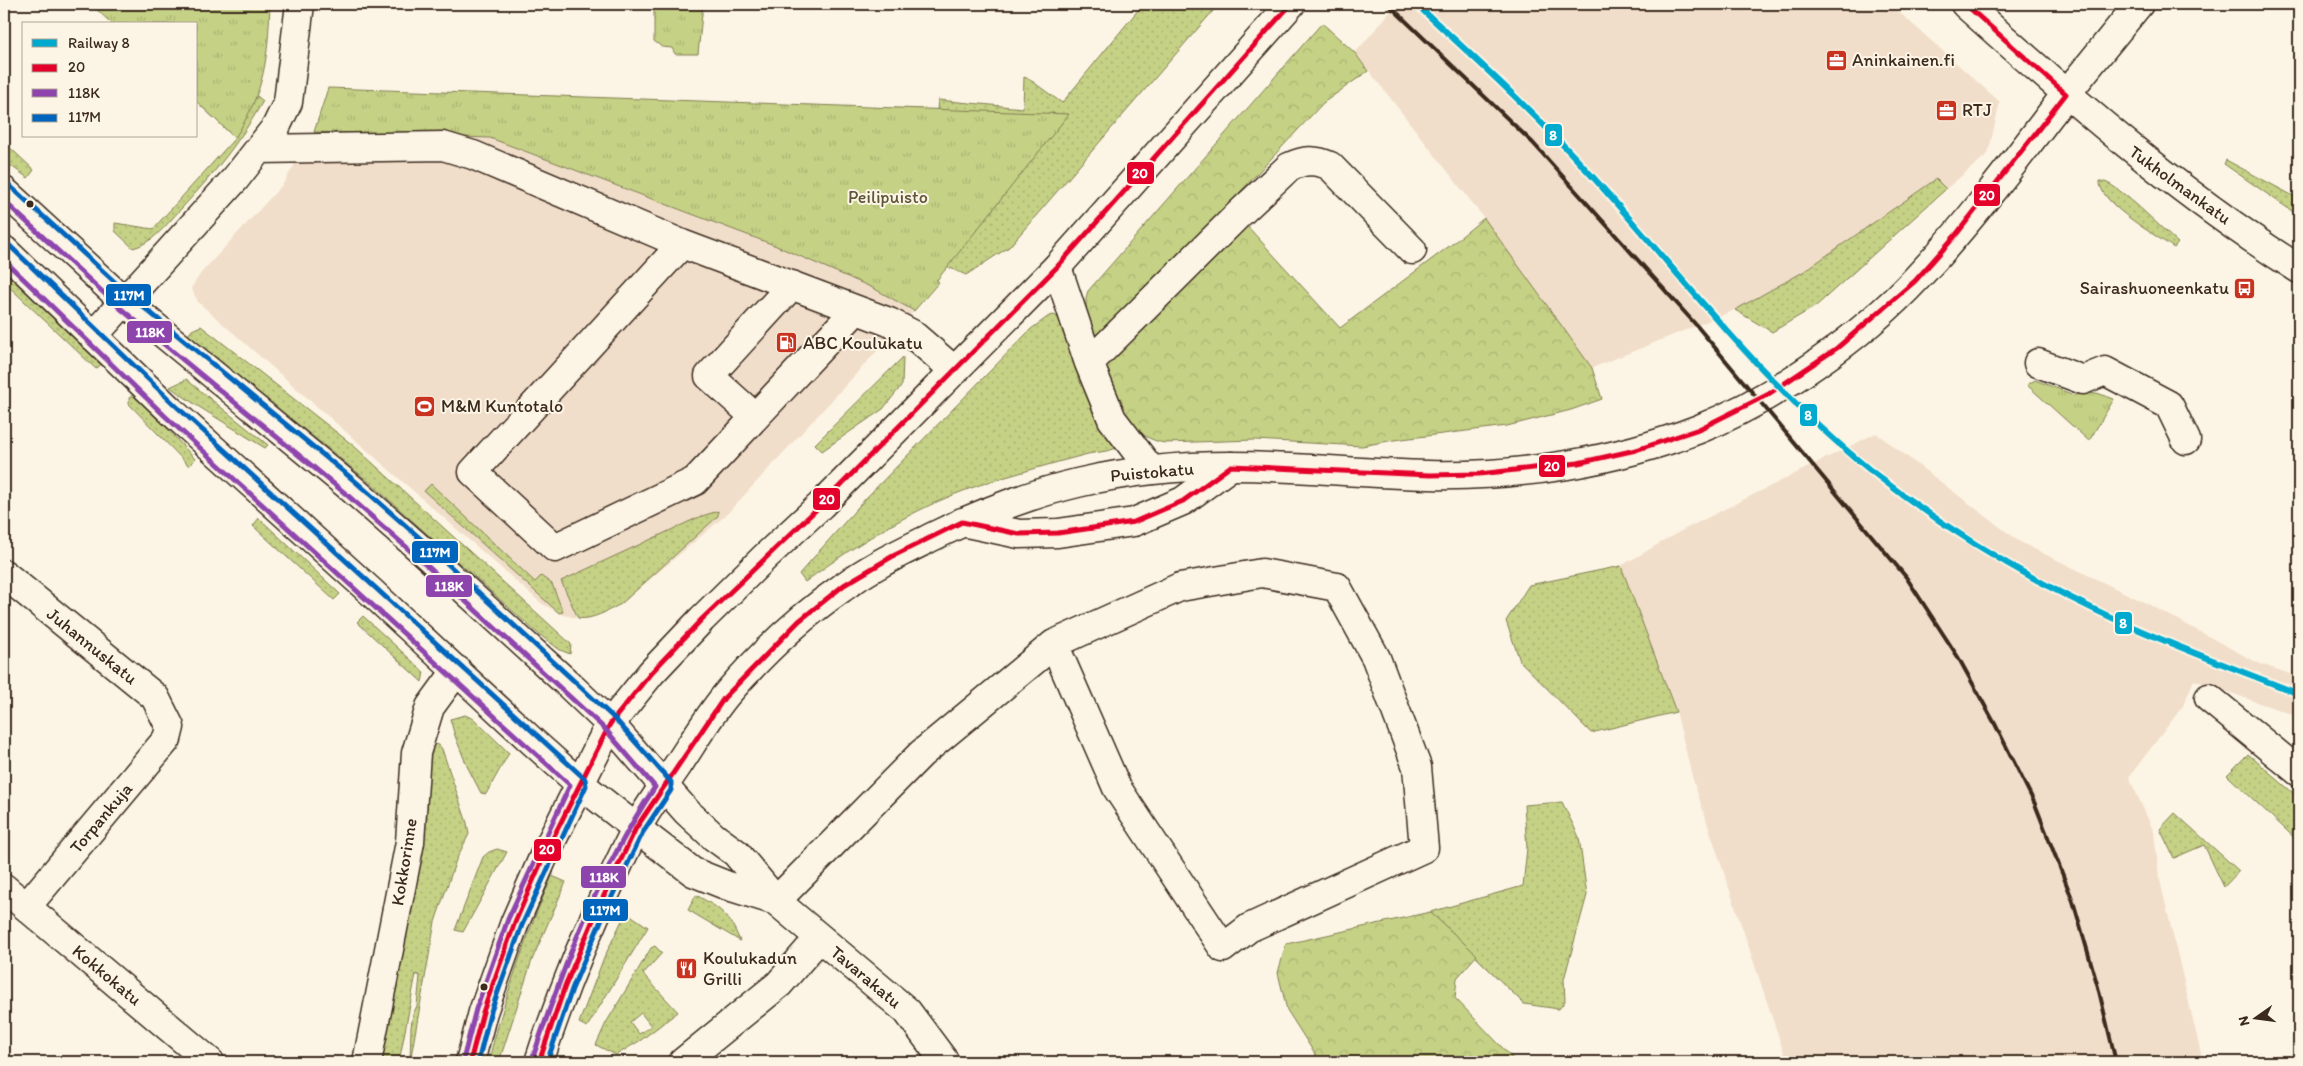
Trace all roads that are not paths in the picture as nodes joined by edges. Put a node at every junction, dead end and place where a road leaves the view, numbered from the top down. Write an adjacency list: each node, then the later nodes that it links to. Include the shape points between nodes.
1 (300, 4): 6 (main road, via 288,102)
2 (1291, 4): 11 (main road)
3 (1965, 4): 5 (main road, Tukholmankatu)
4 (2139, 4): 5 (main road, Puistokatu)
5 (2066, 94): 12 (main road, Tukholmankatu, via 2133,150); 22 (main road, Puistokatu, via 1955,236 1915,281 1822,359 1767,395 1699,429 1636,450 1578,463 1489,474 1430,475)
6 (260, 149): 8 (main road, via 443,146); 14 (main road)
7 (4, 191): 14 (main road, Tavarakatu)
8 (682, 244): 13 (main road); 20 (main road, via 473,472 555,548 695,480)
9 (4, 250): 16 (main road, Tavarakatu)
10 (1412, 250): 17 (main road, via 1330,166 1320,161 1300,162 1289,167 1238,215)
11 (1058, 267): 17 (main road); 19 (main road)
12 (2299, 269)
13 (792, 285): 15 (main road); 20 (main road, via 709,376)
14 (125, 302): 16 (main road); 29 (main road, Tavarakatu, via 351,488)
15 (856, 310): 19 (main road, via 912,334); 20 (main road)
16 (93, 336): 27 (main road, Tavarakatu)
17 (1089, 363): 23 (main road, via 1112,418)
18 (2038, 363): 21 (main road, via 2083,380 2105,371 2168,405)
19 (955, 370): 29 (main road, via 702,619 651,673)
20 (754, 417)
21 (2186, 440)
22 (1231, 466): 23 (main road, Puistokatu); 24 (main road, via 1183,501 1134,522 1058,533 1019,534)
23 (1151, 470): 24 (main road, Puistokatu, via 1066,485)
24 (962, 522): 33 (main road, Puistokatu, via 893,556 844,586 799,621 724,698)
25 (4, 574): 30 (main road, Juhannuskatu, via 155,697)
26 (1054, 644): 26 (main road, via 1117,788 1223,948 1249,928 1424,848 1417,767 1376,658 1337,587 1262,573 1180,587); 36 (main road, via 921,754)
27 (456, 670): 32 (main road, Tavarakatu); 40 (main road, Kokkorinne, via 430,707 416,753 410,842)
28 (2209, 698): 31 (main road)
29 (610, 724): 32 (main road); 33 (main road, Tavarakatu)
30 (170, 727): 37 (main road, Torpankuja, via 167,739)
31 (2296, 762)
32 (579, 783): 34 (main road, Tavarakatu); 41 (main road, via 515,922 483,1012)
33 (664, 786): 34 (main road, Puistokatu); 36 (main road, Tavarakatu, via 707,831 736,854)
34 (636, 828): 36 (main road, Tavarakatu, via 693,872); 42 (main road, Puistokatu, via 599,906)
35 (4, 888): 37 (main road, Kokkokatu)
36 (776, 901): 38 (main road, Tavarakatu)
37 (27, 906): 39 (main road, Kokkokatu)
38 (819, 938): 43 (main road, via 779,984); 44 (main road, Tavarakatu, via 907,1011)
39 (210, 1062)
40 (368, 1062)
41 (470, 1062)
42 (539, 1062)
43 (683, 1062)
44 (945, 1062)

